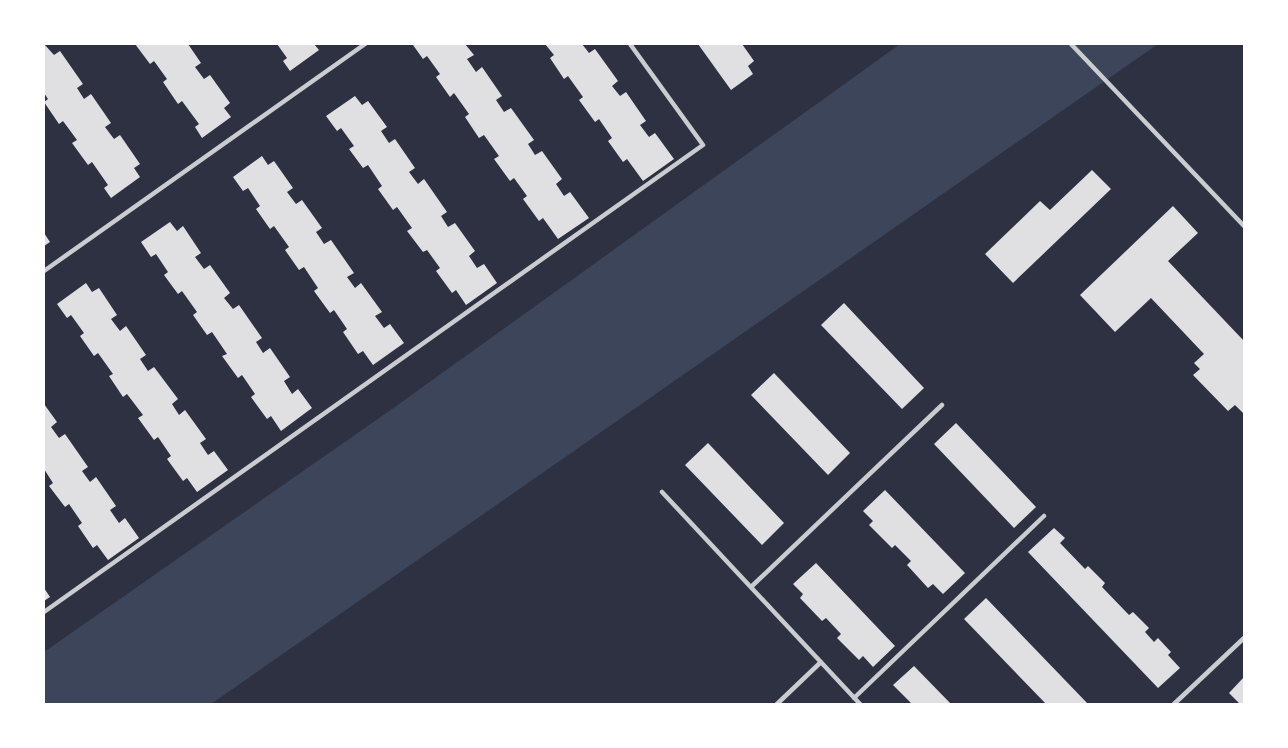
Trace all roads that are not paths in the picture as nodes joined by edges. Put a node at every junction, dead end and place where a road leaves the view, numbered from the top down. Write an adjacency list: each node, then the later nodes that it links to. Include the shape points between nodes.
1 (365, 44): 5 (lane)
2 (630, 44): 10 (lane, via 703,145)
3 (1071, 44): 4 (lane)
4 (1245, 226)
5 (44, 271)
6 (942, 405): 9 (lane)
7 (662, 492): 9 (lane)
8 (1044, 516): 13 (lane)
9 (751, 587): 12 (lane)
10 (44, 612)
11 (1245, 638): 16 (lane)
12 (821, 662): 13 (lane); 14 (lane)
13 (854, 698): 15 (lane)
14 (777, 705)
15 (860, 705)
16 (1174, 705)

